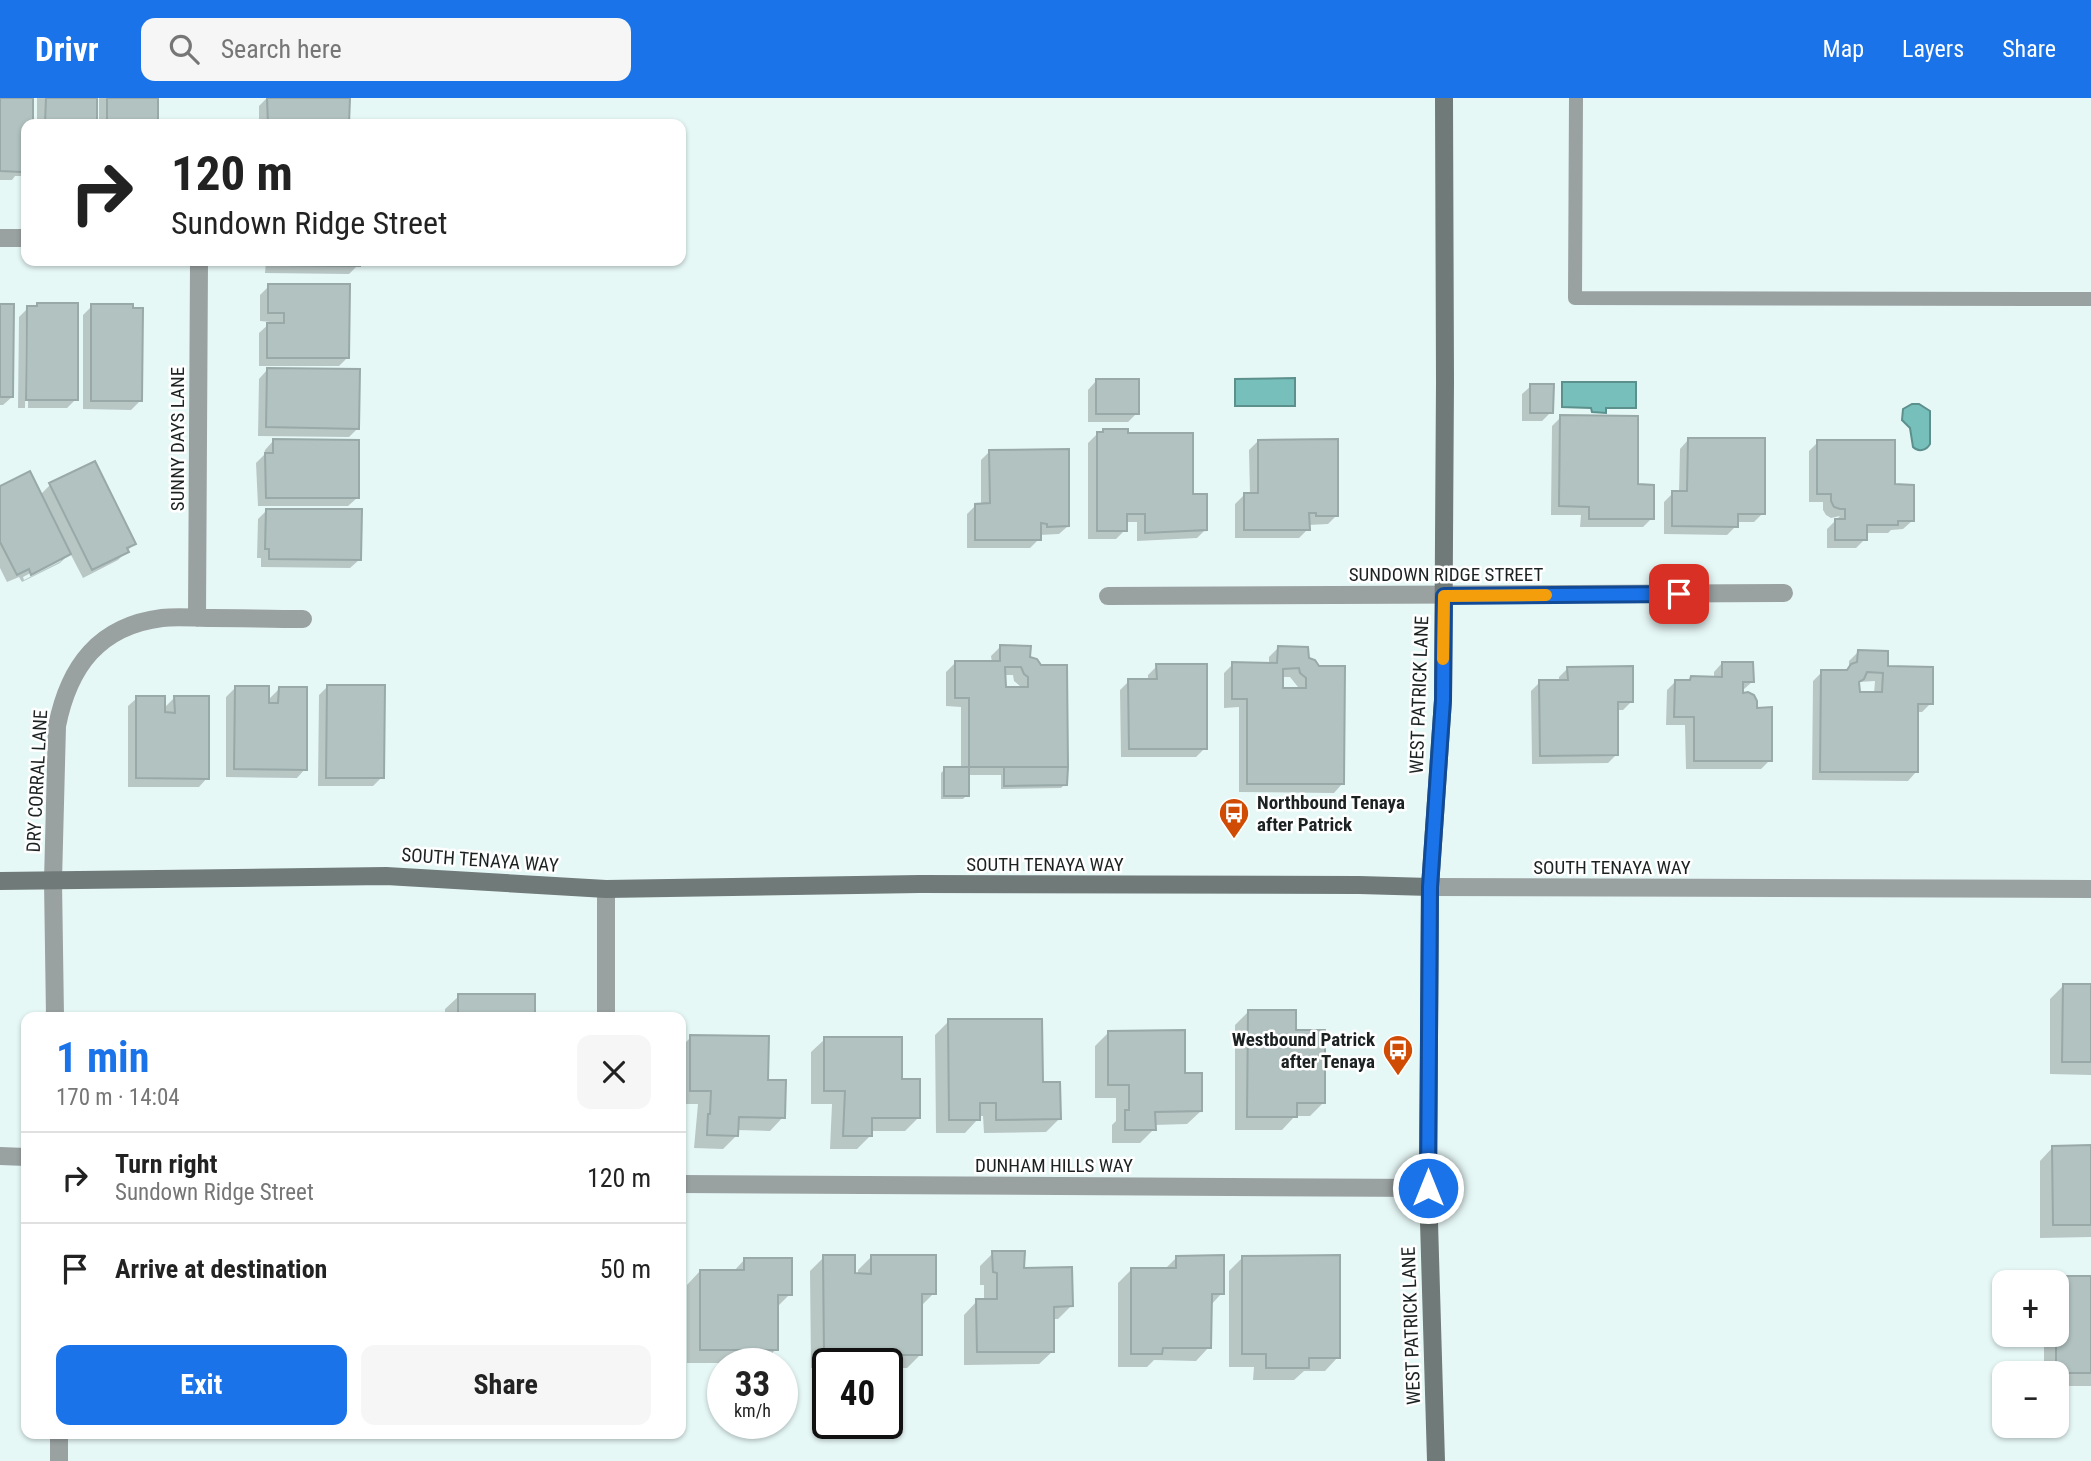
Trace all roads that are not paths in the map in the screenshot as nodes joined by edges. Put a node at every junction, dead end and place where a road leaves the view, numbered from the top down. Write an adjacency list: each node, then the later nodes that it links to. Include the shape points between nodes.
1 (1444, 98): 9 (street, WEST PATRICK LANE)
2 (1576, 98): 6 (lane, via 1575,298)
3 (0, 238): 4 (street)
4 (21, 238)
5 (199, 266): 10 (street, SUNNY DAYS LANE)
6 (2091, 299)
7 (1784, 593): 9 (street, SUNDOWN RIDGE STREET)
8 (1108, 596): 9 (street, SUNDOWN RIDGE STREET)
9 (1444, 596): 14 (street, WEST PATRICK LANE, via 1443,700)
10 (197, 618): 11 (street, DRY CORRAL LANE); 13 (street, DRY CORRAL LANE, via 164,618 120,629 89,653 73,676 57,726)
11 (303, 619)
12 (0, 881): 13 (street, SOUTH TENAYA WAY)
13 (53, 881): 15 (street, SOUTH TENAYA WAY, via 386,876); 17 (street, DRY CORRAL LANE)
14 (1430, 887): 15 (street, SOUTH TENAYA WAY, via 920,884); 16 (street, SOUTH TENAYA WAY); 22 (street, WEST PATRICK LANE)
15 (606, 889): 18 (street)
16 (2091, 890)
17 (55, 1012)
18 (606, 1012)
19 (0, 1156): 20 (street)
20 (21, 1157)
21 (686, 1184): 22 (street, DUNHAM HILLS WAY)
22 (1428, 1188): 25 (street, WEST PATRICK LANE)
23 (59, 1439): 24 (street)
24 (59, 1461)
25 (1436, 1461)

